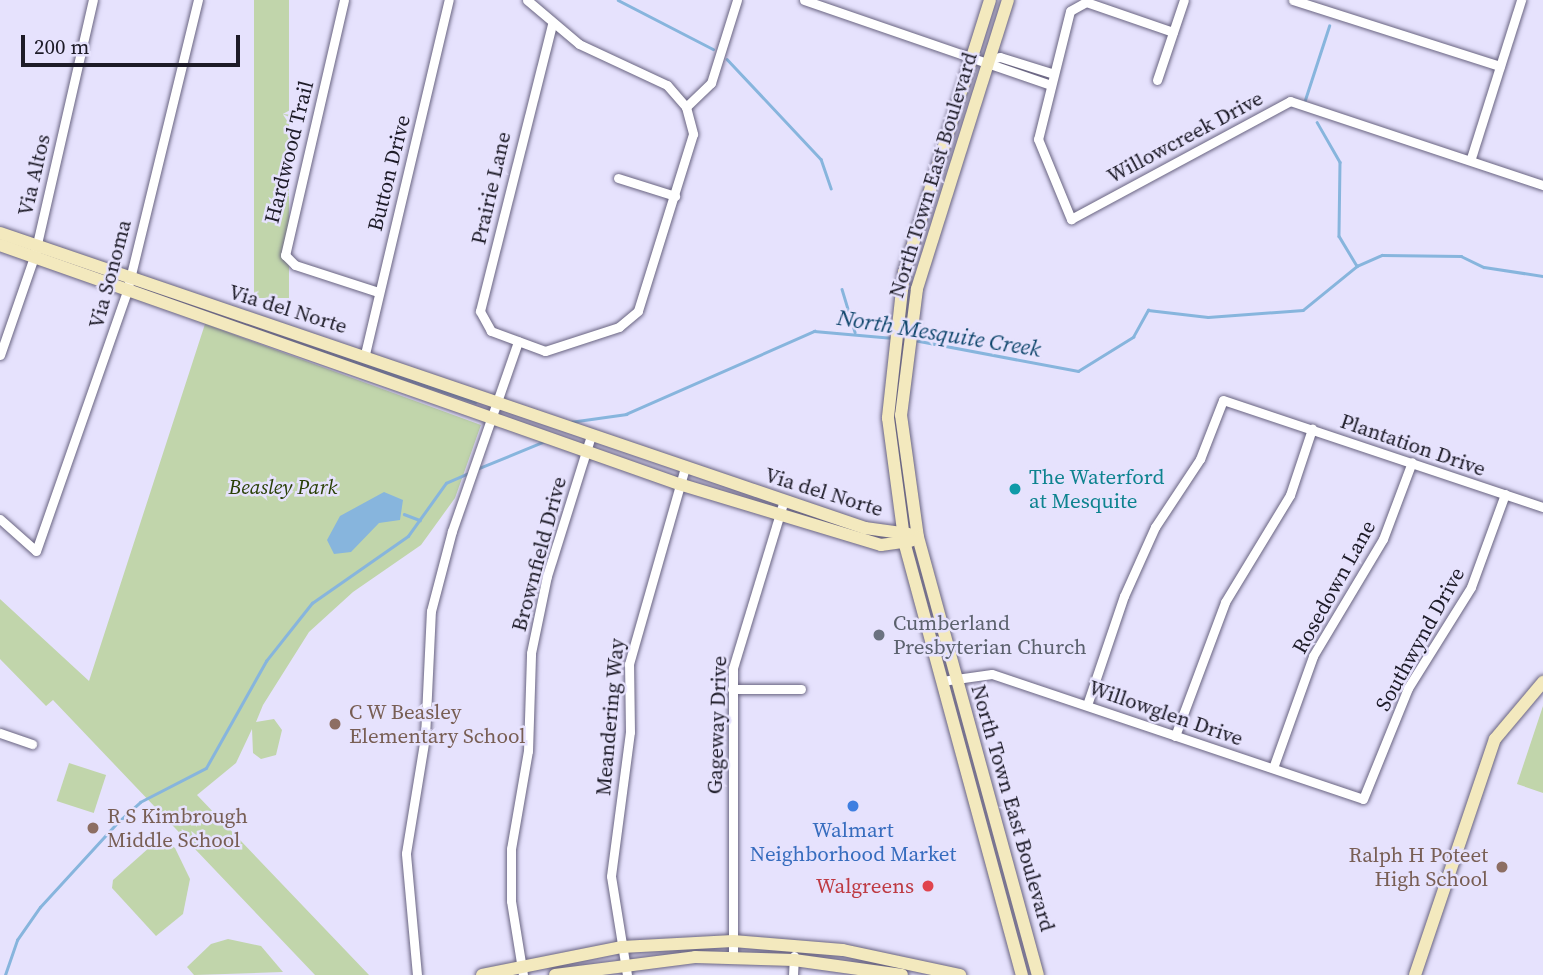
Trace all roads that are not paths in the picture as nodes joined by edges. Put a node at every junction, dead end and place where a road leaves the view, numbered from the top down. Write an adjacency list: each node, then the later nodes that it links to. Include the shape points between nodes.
1 (93, 0): 28 (street, Via Altos)
2 (198, 0): 29 (street, Via Sonoma)
3 (344, 0): 31 (street, Hardwood Trail, via 285,255 295,265)
4 (449, 0): 31 (street, Button Drive)
5 (527, 0): 13 (street)
6 (737, 0): 21 (street, via 711,83)
7 (804, 0): 15 (street)
8 (990, 0): 15 (main road, North Town East Boulevard)
9 (1008, 0): 16 (main road, North Town East Boulevard)
10 (1184, 0): 14 (street)
11 (1293, 0): 17 (street)
12 (1521, 0): 17 (street)
13 (552, 24): 21 (street, via 603,59 667,85); 32 (street, Prairie Lane, via 480,311 487,328)
14 (1173, 32): 18 (street, via 1080,1 1070,11); 19 (street)
15 (973, 54): 16 (street); 35 (main road, North Town East Boulevard, via 895,310)
16 (989, 59): 18 (street, via 1000,57); 20 (street); 35 (main road, North Town East Boulevard)
17 (1500, 66): 22 (street)
18 (1051, 73): 20 (street)
19 (1157, 80)
20 (1048, 84): 22 (street, Willowcreek Drive, via 1038,139 1071,219 1290,101)
21 (686, 107): 25 (street, Prairie Lane, via 693,134)
22 (1471, 158): 24 (street, Willowcreek Drive)
23 (618, 178): 25 (street)
24 (1543, 186)
25 (675, 196): 32 (street, Prairie Lane, via 641,302 628,322 555,351)
26 (0, 233): 28 (main road, Via del Norte)
27 (0, 245): 28 (main road, Via del Norte)
28 (35, 251): 29 (main road, Via del Norte); 30 (main road, Via del Norte); 34 (street, Via Altos)
29 (131, 277): 30 (street, Via Sonoma); 33 (main road, Via del Norte)
30 (127, 291): 37 (main road, Via del Norte); 49 (street, Via Sonoma, via 36,551)
31 (378, 292): 33 (street, Button Drive)
32 (518, 341): 36 (street)
33 (365, 354): 36 (main road, Via del Norte)
34 (0, 355)
35 (897, 365): 38 (main road, North Town East Boulevard)
36 (497, 401): 37 (street); 39 (main road, Via del Norte)
37 (491, 416): 39 (main road, Via del Norte); 75 (street, via 433,602 425,737 409,816 406,890)
38 (895, 417): 50 (main road, North Town East Boulevard); 51 (main road, North Town East Boulevard)
39 (539, 426): 41 (main road, Via del Norte, via 577,432); 41 (main road, Via del Norte, via 568,442)
40 (1312, 429): 42 (street, Plantation Drive); 57 (street, Plantation Drive, via 1223,400 1200,459 1155,527 1124,596); 59 (street, via 1290,495 1225,602)
41 (589, 442): 43 (main road, Via del Norte); 44 (main road, Via del Norte); 73 (street, Brownfield Drive, via 547,576 531,653 528,751 511,849)
42 (1412, 463): 45 (street, Plantation Drive); 61 (street, Rosedown Lane, via 1383,539 1313,656)
43 (685, 468): 44 (street, Meandering Way); 46 (main road, Via del Norte)
44 (679, 484): 48 (main road, Via del Norte); 69 (street, Meandering Way, via 629,664 627,767 611,876)
45 (1505, 494): 47 (street, Plantation Drive); 62 (street, Southwynd Drive, via 1471,587 1404,698)
46 (785, 500): 48 (street, Gageway Drive); 51 (main road, Via del Norte)
47 (1543, 507)
48 (780, 516): 51 (main road, Via del Norte, via 881,545); 55 (street, Gageway Drive, via 737,649)
49 (0, 519)
50 (918, 537): 51 (main road, Via del Norte); 52 (main road, North Town East Boulevard)
51 (904, 538): 53 (main road, North Town East Boulevard)
52 (955, 677): 53 (street, Willowglen Drive); 57 (street, Willowglen Drive, via 992,674); 63 (main road, North Town East Boulevard)
53 (942, 681): 64 (main road, North Town East Boulevard)
54 (1543, 682): 82 (main road, via 1495,739)
55 (732, 689): 56 (street); 67 (street, Gageway Drive)
56 (801, 689)
57 (1087, 705): 59 (street, Willowglen Drive)
58 (0, 733): 60 (street)
59 (1175, 736): 61 (street, Willowglen Drive)
60 (32, 744)
61 (1273, 768): 62 (street, Willowglen Drive)
62 (1363, 799)
63 (997, 817): 64 (main road); 65 (main road, North Town East Boulevard)
64 (984, 821): 66 (main road, North Town East Boulevard)
65 (1018, 893): 66 (main road); 81 (main road, North Town East Boulevard)
66 (1004, 897): 80 (main road, North Town East Boulevard)
67 (733, 941): 68 (main road); 69 (main road); 70 (street, Gageway Drive)
68 (795, 944): 71 (street); 74 (main road)
69 (622, 947): 72 (street, Meandering Way); 73 (main road)
70 (733, 958): 71 (main road); 72 (main road)
71 (794, 960): 74 (main road); 78 (street)
72 (626, 968): 77 (main road)
73 (522, 970): 76 (main road)
74 (904, 971): 79 (main road)
75 (416, 975)
76 (482, 975)
77 (555, 975)
78 (793, 975)
79 (960, 975)
80 (1022, 975)
81 (1038, 975)
82 (1415, 975)

